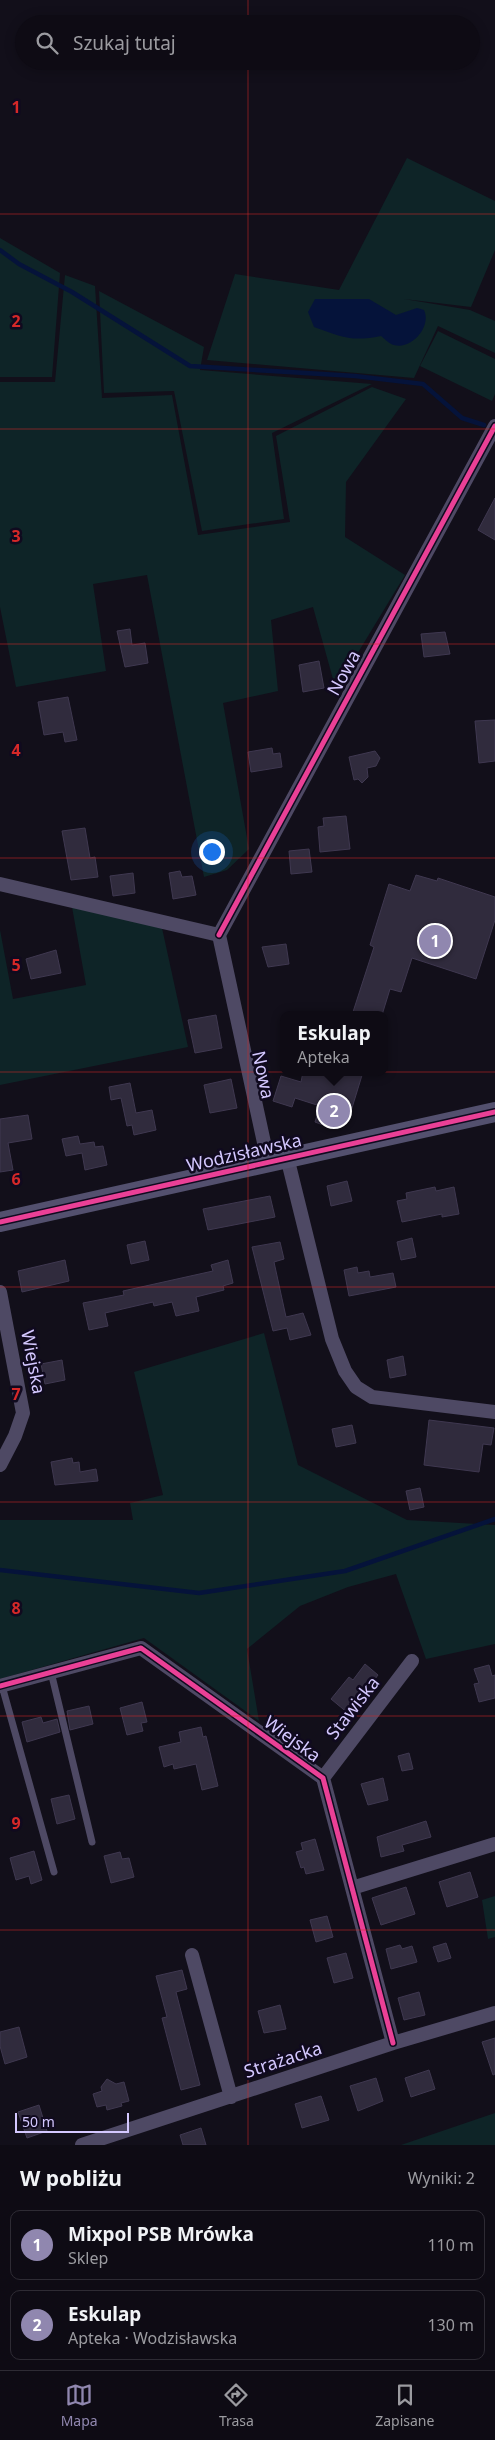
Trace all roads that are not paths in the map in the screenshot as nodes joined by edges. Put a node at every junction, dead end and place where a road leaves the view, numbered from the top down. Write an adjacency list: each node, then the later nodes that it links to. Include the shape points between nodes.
1 (495, 426): 3 (street, Nowa)
2 (0, 884): 3 (street)
3 (219, 935): 5 (street, Nowa)
4 (495, 1112): 5 (street, Wodzisławska)
5 (277, 1159): 6 (street, Wodzisławska); 8 (street, Wodzisławska, via 332,1339 345,1371 356,1387 372,1397)
6 (0, 1222)
7 (0, 1292): 9 (street, Wiejska, via 23,1413)
8 (495, 1412)
9 (0, 1465)
10 (412, 1661): 13 (street, Stawiska)
11 (51, 1672): 12 (street, Wiejska); 13 (street, Wiejska, via 141,1648); 14 (lane)
12 (1, 1686): 16 (lane)
13 (323, 1778): 17 (street, Wiejska)
14 (92, 1842)
15 (495, 1844): 17 (street)
16 (54, 1872)
17 (352, 1888): 20 (street, Wiejska)
18 (192, 1955): 21 (street)
19 (495, 2013): 20 (street, Strażacka)
20 (394, 2043): 21 (street, Strażacka)
21 (231, 2096): 22 (street, Strażacka)
22 (82, 2145)

